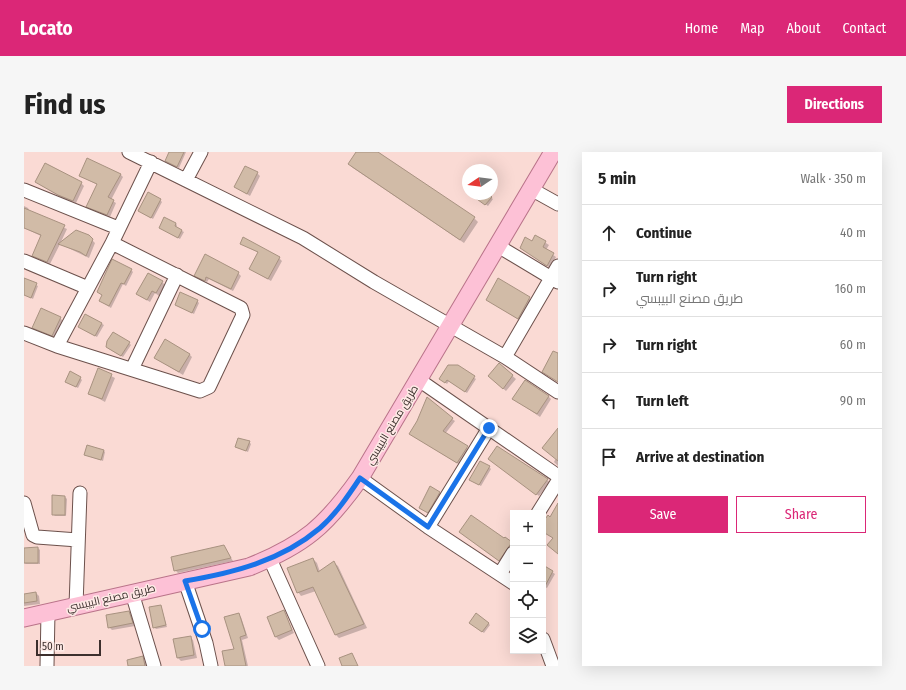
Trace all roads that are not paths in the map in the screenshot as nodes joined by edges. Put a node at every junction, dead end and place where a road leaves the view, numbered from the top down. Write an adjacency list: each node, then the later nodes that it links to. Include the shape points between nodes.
1 (129, 152): 4 (street)
2 (200, 152): 5 (street)
3 (553, 152): 6 (main road, طريق مصنع البيبسي)
4 (151, 162): 5 (street); 9 (street)
5 (186, 180): 17 (street, via 303,238)
6 (531, 188): 8 (street); 11 (main road, طريق مصنع البيبسي)
7 (24, 190): 9 (street)
8 (558, 204)
9 (118, 228): 10 (street)
10 (112, 243): 14 (street); 16 (street)
11 (498, 246): 15 (street); 17 (main road, طريق مصنع البيبسي)
12 (24, 261): 16 (street)
13 (558, 266): 15 (street)
14 (177, 275): 21 (street); 21 (street, via 241,308 243,315 226,354 209,387 200,391)
15 (555, 280): 20 (street)
16 (88, 288): 19 (street)
17 (452, 326): 20 (street); 22 (main road, طريق مصنع البيبسي)
18 (24, 333): 19 (street)
19 (57, 346): 21 (street)
20 (505, 357): 23 (street)
21 (132, 369)
22 (419, 380): 24 (street); 26 (main road, طريق مصنع البيبسي)
23 (558, 392)
24 (489, 428): 25 (street); 31 (street)
25 (558, 476)
26 (360, 478): 31 (street); 34 (main road, طريق مصنع البيبسي, via 320,528)
27 (558, 481): 30 (street)
28 (80, 494): 32 (street)
29 (24, 503): 32 (street, via 33,535)
30 (540, 510)
31 (428, 527): 35 (street)
32 (78, 540): 39 (street)
33 (510, 558): 35 (street)
34 (270, 559): 36 (main road, طريق مصنع البيبسي, via 249,567); 48 (street)
35 (500, 574): 37 (street)
36 (185, 581): 38 (main road, طريق مصنع البيبسي); 47 (street)
37 (512, 582)
38 (132, 593): 39 (main road, طريق مصنع البيبسي); 46 (street)
39 (76, 606): 40 (main road, طريق مصنع البيبسي)
40 (48, 612): 41 (main road, طريق مصنع البيبسي); 45 (street)
41 (24, 618)
42 (546, 647): 44 (street)
43 (558, 650): 44 (street)
44 (552, 664)
45 (47, 666)
46 (154, 666)
47 (211, 666)
48 (318, 666)

